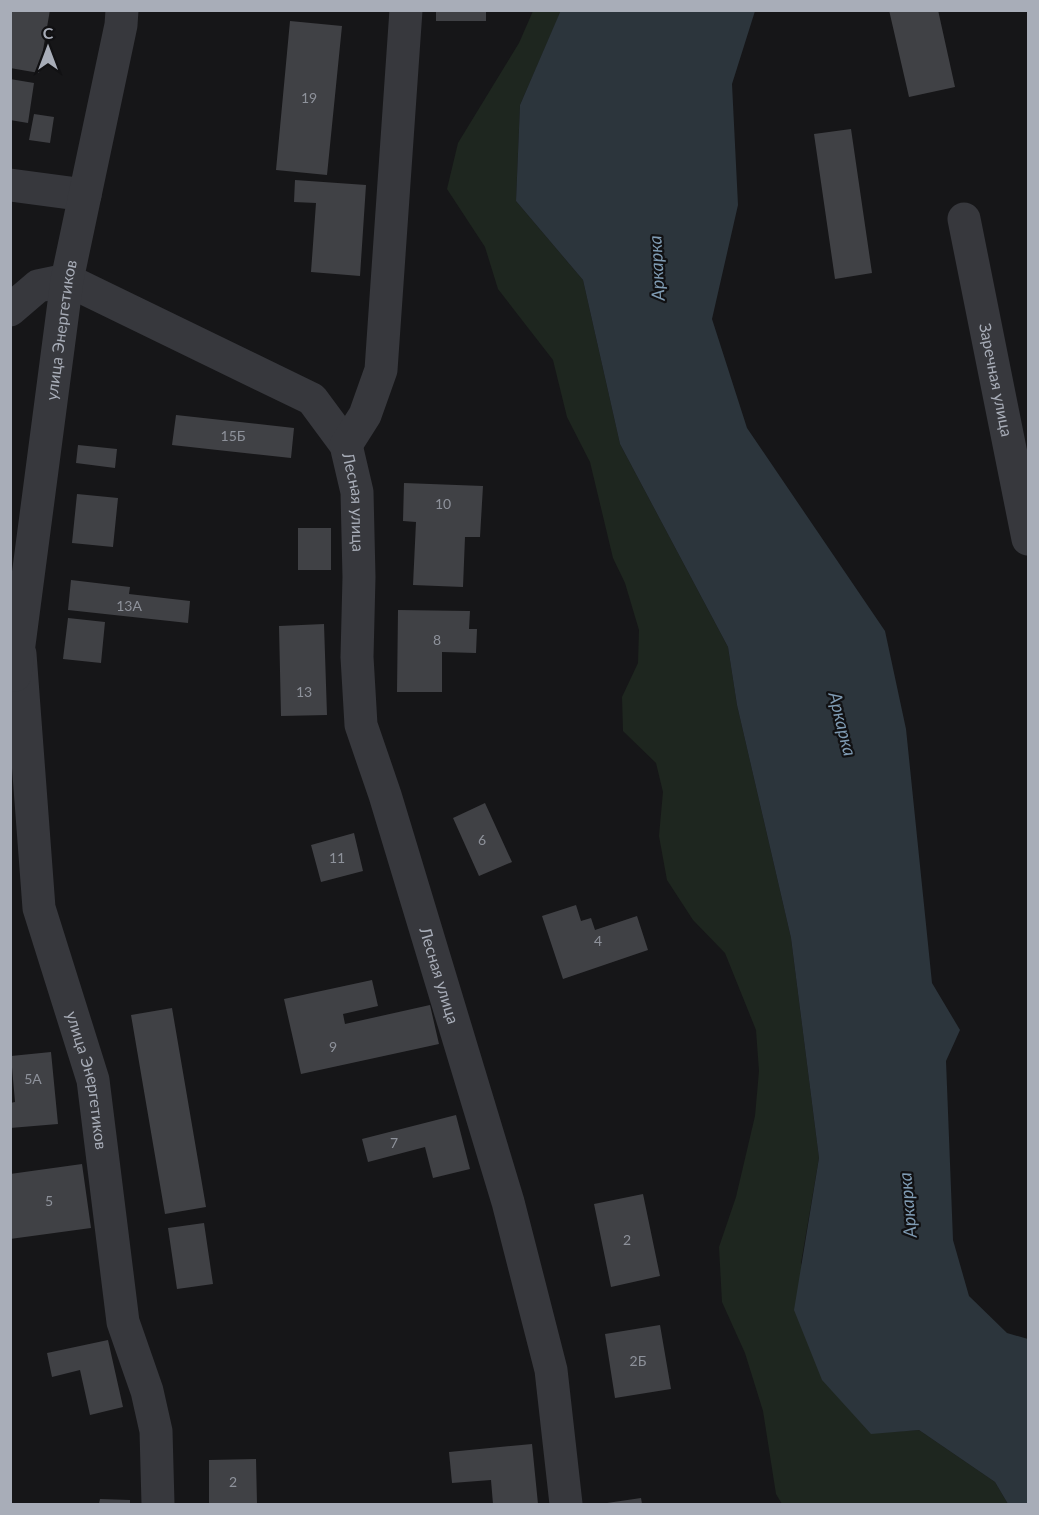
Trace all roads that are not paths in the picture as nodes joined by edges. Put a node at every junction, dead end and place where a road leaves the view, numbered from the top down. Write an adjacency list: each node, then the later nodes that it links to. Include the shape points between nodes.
1 (122, 10): 4 (street, улица Энергетиков)
2 (406, 10): 8 (street, Лесная улица, via 381,370 365,415)
3 (10, 185): 4 (street)
4 (85, 195): 6 (street, улица Энергетиков)
5 (964, 219): 9 (street, Заречная улица)
6 (68, 280): 7 (street, via 38,286); 8 (street, Лесная улица, via 312,399); 10 (street, улица Энергетиков)
7 (10, 310)
8 (346, 445): 13 (street, Лесная улица, via 357,492 361,725 508,1202 551,1370)
9 (1029, 538)
10 (20, 654): 11 (street, улица Энергетиков); 12 (street, улица Энергетиков, via 39,908 93,1080 123,1322 156,1431)
11 (10, 697)
12 (158, 1504)
13 (566, 1504)

